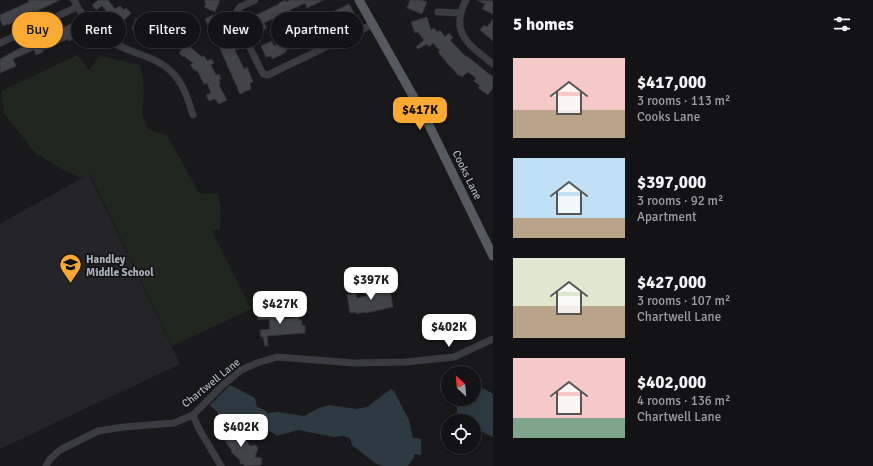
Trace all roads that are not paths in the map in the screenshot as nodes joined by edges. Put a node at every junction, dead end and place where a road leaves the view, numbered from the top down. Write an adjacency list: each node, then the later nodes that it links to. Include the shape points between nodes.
1 (74, 0): 5 (street)
2 (255, 0): 8 (street, via 240,7 234,16 263,74 268,75)
3 (360, 0): 8 (main road, Cooks Lane)
4 (466, 0): 7 (street)
5 (77, 8): 9 (street); 11 (street, via 91,27 105,37 124,48 155,59 170,70 187,96)
6 (438, 12): 7 (street)
7 (460, 13): 10 (street, via 462,33 470,46)
8 (373, 24): 12 (main road, Cooks Lane, via 426,119)
9 (0, 43)
10 (493, 64)
11 (193, 115)
12 (493, 256)
13 (493, 339): 14 (street, Chartwell Lane, via 454,357 406,362 354,363 276,357 242,370)
14 (193, 415): 15 (street, Chartwell Lane, via 174,423 98,431 60,450); 16 (street)
15 (46, 466)
16 (221, 466)

